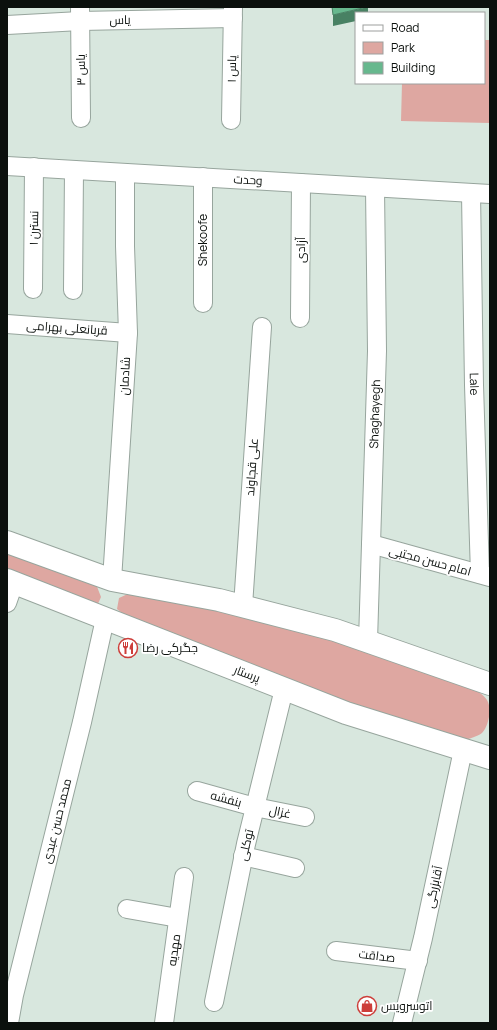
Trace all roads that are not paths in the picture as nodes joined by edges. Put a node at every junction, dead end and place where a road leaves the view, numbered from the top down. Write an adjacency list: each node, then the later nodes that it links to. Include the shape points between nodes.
1 (233, 12): 2 (street, یاس); 5 (street, یاس ۱)
2 (80, 14): 3 (street, یاس); 4 (street, یاس ۳)
3 (7, 25)
4 (82, 118)
5 (231, 120)
6 (7, 166): 7 (street, وحدت)
7 (34, 167): 8 (street, وحدت); 15 (street, نسترن ۱)
8 (74, 170): 9 (street, وحدت); 16 (street)
9 (125, 173): 10 (street, وحدت); 21 (street, شادمان)
10 (203, 178): 11 (street, وحدت); 17 (street, Shekoofe)
11 (301, 183): 12 (street, وحدت); 18 (street, آزادی)
12 (375, 188): 13 (street, وحدت); 23 (street, Shaghayegh, via 377,351)
13 (471, 193): 14 (street, وحدت); 24 (street, Lale, via 474,385)
14 (490, 194)
15 (33, 289)
16 (73, 290)
17 (203, 303)
18 (300, 318)
19 (7, 324): 21 (street, قربانعلی بهرامی)
20 (262, 327): 27 (street, علی قجاوند)
21 (128, 333): 25 (street, شادمان)
22 (7, 542): 25 (main road)
23 (371, 544): 24 (street, امام حسن مجتبی); 29 (street, Shaghayegh)
24 (485, 576)
25 (112, 580): 27 (main road)
26 (9, 589): 28 (main road, پرستار)
27 (243, 606): 29 (main road)
28 (105, 619): 31 (main road, پرستار); 45 (street, محمد حسن عبدی, via 82,722)
29 (368, 641): 30 (main road)
30 (489, 685)
31 (284, 689): 33 (main road, پرستار, via 346,713); 36 (street, توکلی)
32 (490, 741): 33 (main road)
33 (463, 750): 34 (main road, پرستار); 44 (street, آقابزرگی)
34 (490, 758)
35 (196, 791): 36 (street, بنفشه)
36 (255, 807): 37 (street, غزال); 38 (street, توکلی)
37 (305, 817)
38 (243, 856): 39 (street); 46 (street, توکلی)
39 (295, 868)
40 (184, 876): 42 (street, مهدیه)
41 (127, 909): 42 (street)
42 (178, 918): 48 (street, مهدیه)
43 (336, 951): 44 (street, صداقت)
44 (418, 960): 49 (street, آقابزرگی)
45 (11, 994): 47 (street, محمد حسن عبدی)
46 (214, 1002)
47 (9, 1023)
48 (164, 1023)
49 (402, 1023)

